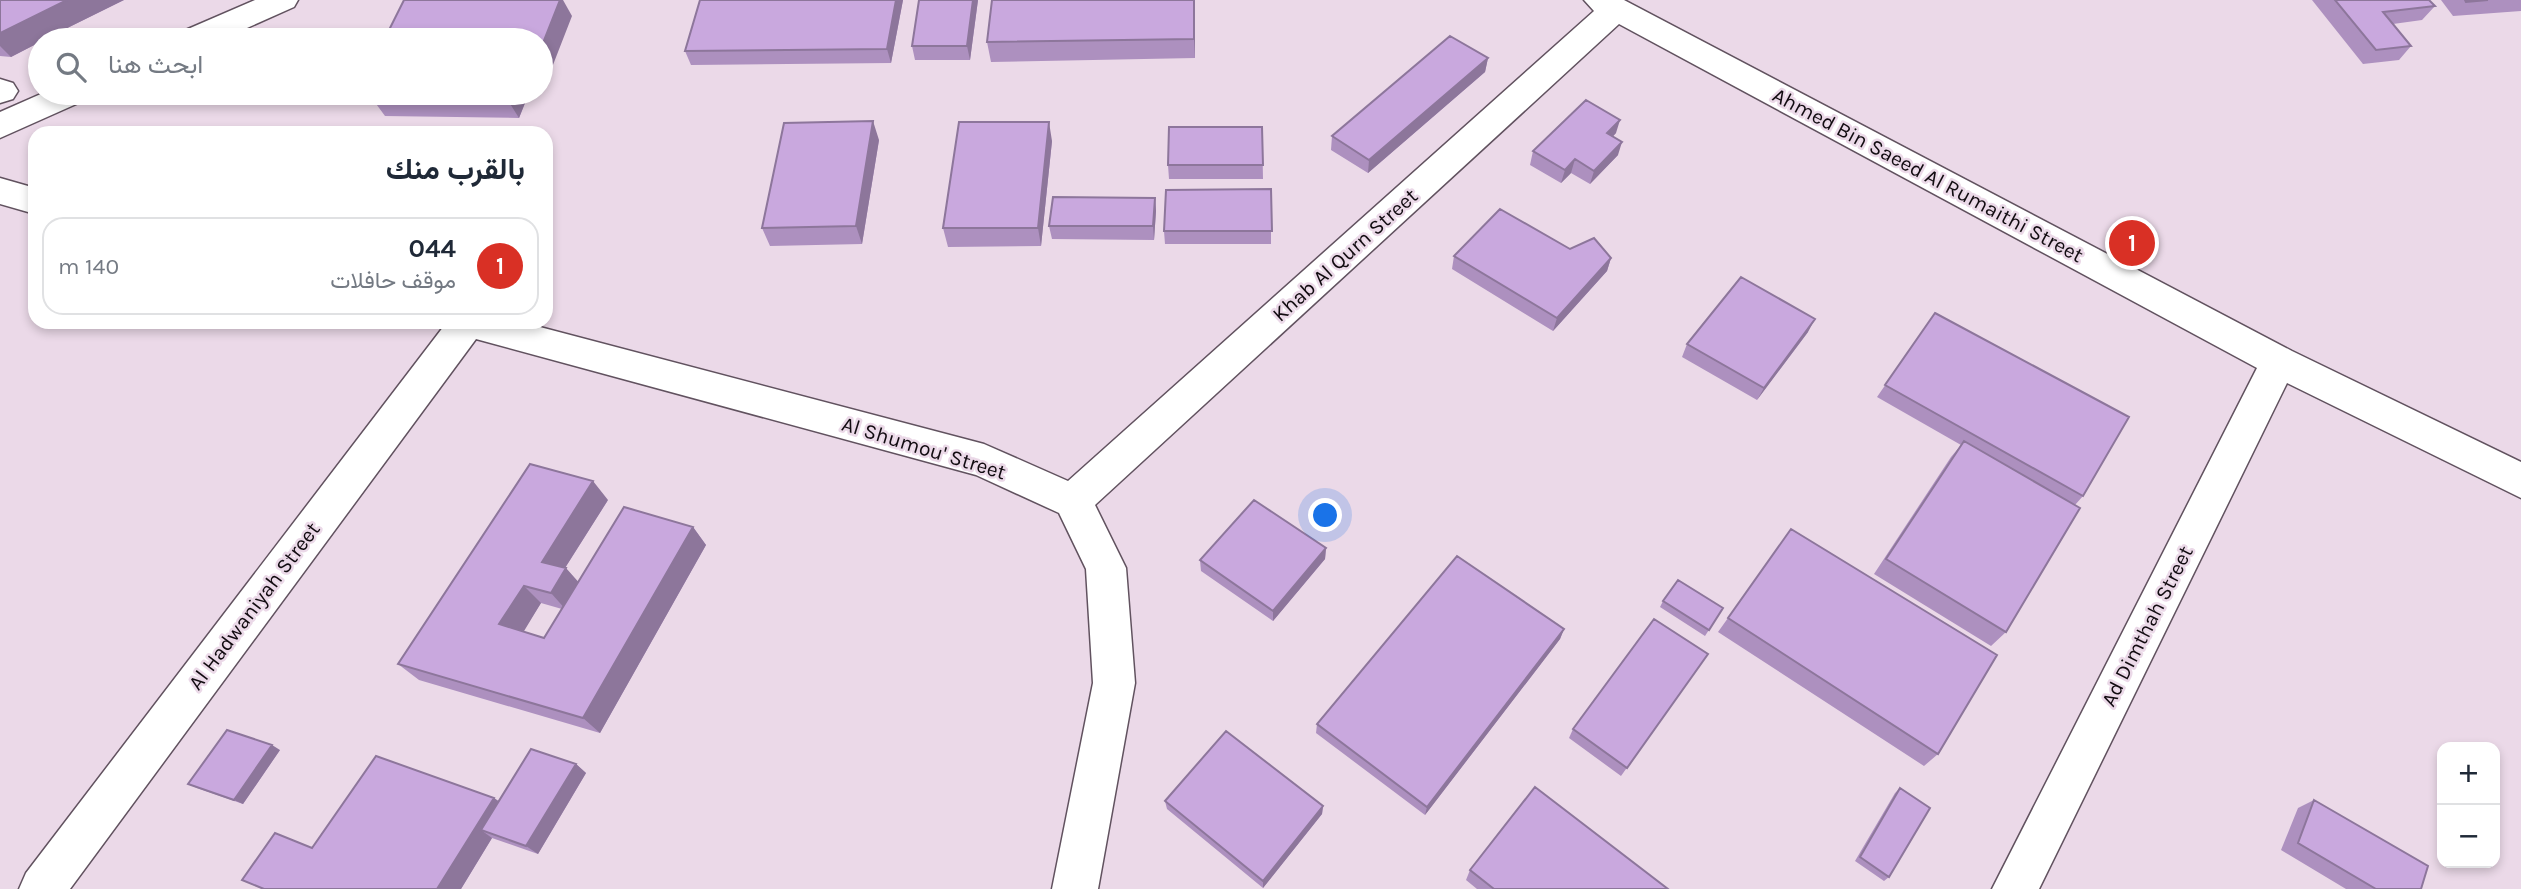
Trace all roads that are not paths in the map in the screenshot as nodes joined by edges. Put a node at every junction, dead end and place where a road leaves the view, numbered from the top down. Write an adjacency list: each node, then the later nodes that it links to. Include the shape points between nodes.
1 (283, 0): 3 (street)
2 (1607, 5): 10 (street, Ahmed Bin Saeed Al Rumaithi Street); 12 (street, Khab Al Qurn Street)
3 (219, 28)
4 (46, 105): 5 (street)
5 (0, 126)
6 (0, 191): 7 (street)
7 (28, 199)
8 (462, 329): 13 (street, Al Hadwaniyah Street)
9 (493, 329): 12 (street, Al Shumou' Street, via 984,461)
10 (2279, 362): 11 (street, Ahmed Bin Saeed Al Rumaithi Street); 15 (street, Ad Dimthah Street)
11 (2521, 481)
12 (1073, 501): 14 (street, via 1106,568 1114,683)
13 (42, 889)
14 (1075, 889)
15 (2015, 889)

